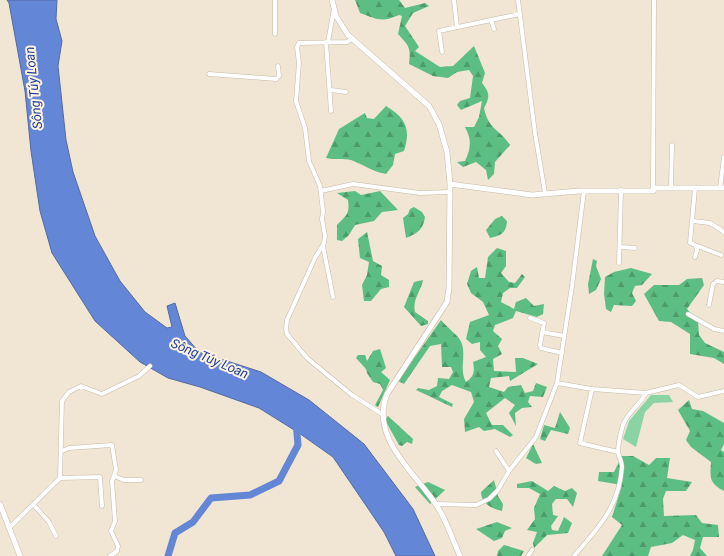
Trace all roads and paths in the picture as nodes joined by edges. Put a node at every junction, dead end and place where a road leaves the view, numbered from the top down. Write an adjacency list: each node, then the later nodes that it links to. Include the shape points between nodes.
1 (275, 0): 11 (street)
2 (332, 0): 6 (street)
3 (454, 0): 9 (street)
4 (518, 0): 7 (street)
5 (654, 0): 29 (street)
6 (334, 9): 12 (street, via 340,25); 13 (street)
7 (520, 14): 8 (street); 31 (street)
8 (491, 20): 9 (street); 10 (street)
9 (456, 27): 14 (street, via 438,32)
10 (494, 29)
11 (275, 34)
12 (352, 38): 13 (street, via 347,42); 22 (street, via 429,106 444,138)
13 (327, 42): 17 (street); 27 (street, via 298,44 299,63 295,94 305,128 308,155)
14 (442, 52)
15 (278, 66): 16 (street, via 279,76 276,79)
16 (209, 74)
17 (331, 90): 18 (street); 19 (street)
18 (346, 92)
19 (331, 111)
20 (672, 145): 23 (street)
21 (724, 157): 25 (street)
22 (450, 184): 30 (street); 31 (street, via 518,194)
23 (671, 188): 24 (street); 29 (street, via 655,188)
24 (694, 188): 25 (street); 32 (street)
25 (722, 188)
26 (622, 190): 28 (street); 29 (street); 36 (street)
27 (321, 191): 30 (street, via 353,184 420,193); 34 (street, via 325,236)
28 (584, 191): 31 (street); 48 (street)
29 (653, 191)
30 (450, 192): 55 (street, via 447,302 387,394)
31 (545, 193)
32 (693, 221): 33 (street, via 710,224); 35 (street, via 690,242)
33 (724, 232)
34 (323, 246): 42 (street); 55 (street, via 287,320 287,334 313,363 352,395)
35 (695, 246): 38 (street); 39 (street)
36 (620, 248): 37 (street); 40 (street)
37 (635, 248)
38 (721, 255)
39 (695, 257)
40 (619, 264)
41 (724, 282): 43 (street, via 717,281 713,284)
42 (334, 297)
43 (709, 305)
44 (688, 314): 46 (street, via 714,330)
45 (530, 318): 47 (street, via 543,322)
46 (724, 330)
47 (542, 332): 48 (street); 49 (street, via 541,348)
48 (564, 336): 49 (street)
49 (562, 353): 51 (street)
50 (150, 366): 56 (street, via 139,376 102,394 81,386 69,392 62,401)
51 (557, 383): 52 (street); 59 (street, via 536,437)
52 (592, 389): 54 (street); 58 (street, via 580,443)
53 (724, 391): 54 (street, via 698,397 677,385)
54 (646, 393): 58 (street, via 641,403 624,422)
55 (382, 414): 65 (street, via 386,433 402,462)
56 (62, 450): 60 (street, via 112,445 116,462); 61 (street)
57 (496, 452): 59 (street)
58 (618, 452): 74 (street, via 622,464 616,497 606,519)
59 (509, 471): 65 (street, via 498,490 481,504)
60 (114, 476): 62 (street, via 124,480); 71 (street, via 112,481 115,521 111,531 118,550)
61 (60, 478): 64 (street); 66 (street, via 100,476)
62 (141, 480)
63 (0, 504): 67 (street)
64 (33, 504): 67 (street); 68 (street, via 49,522)
65 (436, 504): 72 (street)
66 (102, 506)
67 (9, 528): 70 (street)
68 (56, 536)
69 (532, 550): 73 (street)
70 (20, 556)
71 (110, 556)
72 (460, 556)
73 (528, 556)
74 (574, 556)

